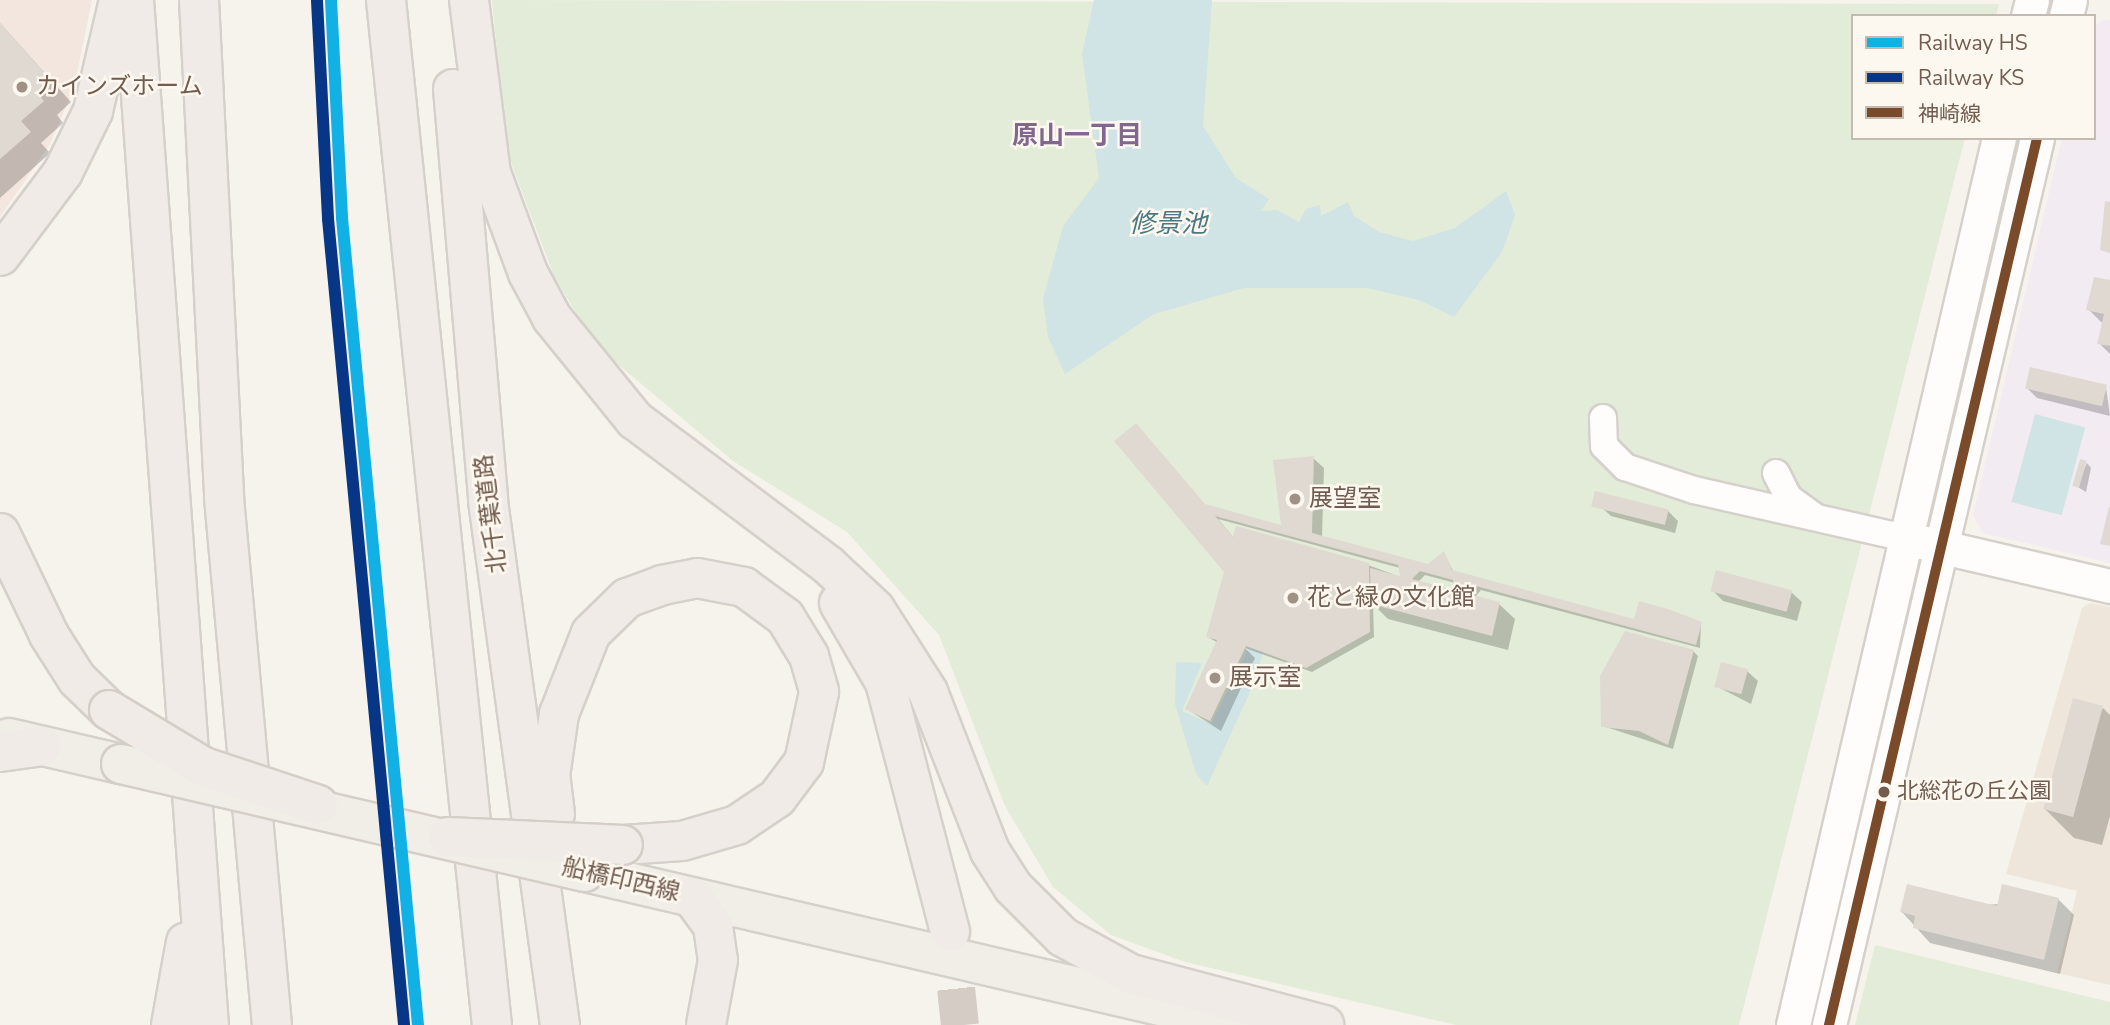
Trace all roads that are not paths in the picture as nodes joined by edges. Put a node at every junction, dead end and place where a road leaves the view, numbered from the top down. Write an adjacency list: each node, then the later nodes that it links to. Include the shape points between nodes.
1 (119, 0): 9 (highway, via 93,111 63,172)
2 (134, 0): 12 (highway)
3 (199, 0): 28 (highway, via 224,498)
4 (386, 0): 29 (highway)
5 (448, 0): 30 (highway, 北千葉道路, via 488,501)
6 (469, 0): 13 (highway, via 491,173 546,307 635,420)
7 (2000, 140): 16 (street)
8 (2037, 140): 17 (street)
9 (0, 256)
10 (1603, 418): 14 (street, via 1605,446 1625,467)
11 (1776, 473): 14 (street, via 1789,498)
12 (170, 497): 26 (highway, via 166,592 188,910 185,975); 27 (highway)
13 (742, 506): 25 (highway, via 831,591 885,682); 34 (highway, via 828,565 875,609 928,692 990,851 1013,887 1063,937 1131,974)
14 (1816, 518): 16 (street)
15 (0, 533): 22 (highway, bridge, via 49,635 77,679 109,710 204,767)
16 (1905, 538): 17 (street); 35 (street)
17 (1941, 546): 18 (street); 36 (street)
18 (2110, 586)
19 (0, 736): 20 (main road, 船橋印西線)
20 (42, 746): 21 (highway); 22 (main road, 船橋印西線, bridge)
21 (0, 752)
22 (318, 805): 23 (main road, 船橋印西線, bridge)
23 (448, 837): 24 (main road, 船橋印西線, bridge); 31 (highway, bridge, via 623,845 682,841 737,825 777,798 804,762 819,692 809,656 785,617 744,587 697,578 627,598 591,633 570,676 550,776)
24 (691, 897): 32 (highway, via 713,926 718,960); 33 (main road, 船橋印西線)
25 (950, 932)
26 (171, 1025)
27 (209, 1025)
28 (272, 1025)
29 (492, 1025)
30 (560, 1025)
31 (580, 1025)
32 (706, 1025)
33 (1241, 1025)
34 (1324, 1025)
35 (1793, 1025)
36 (1829, 1025)

